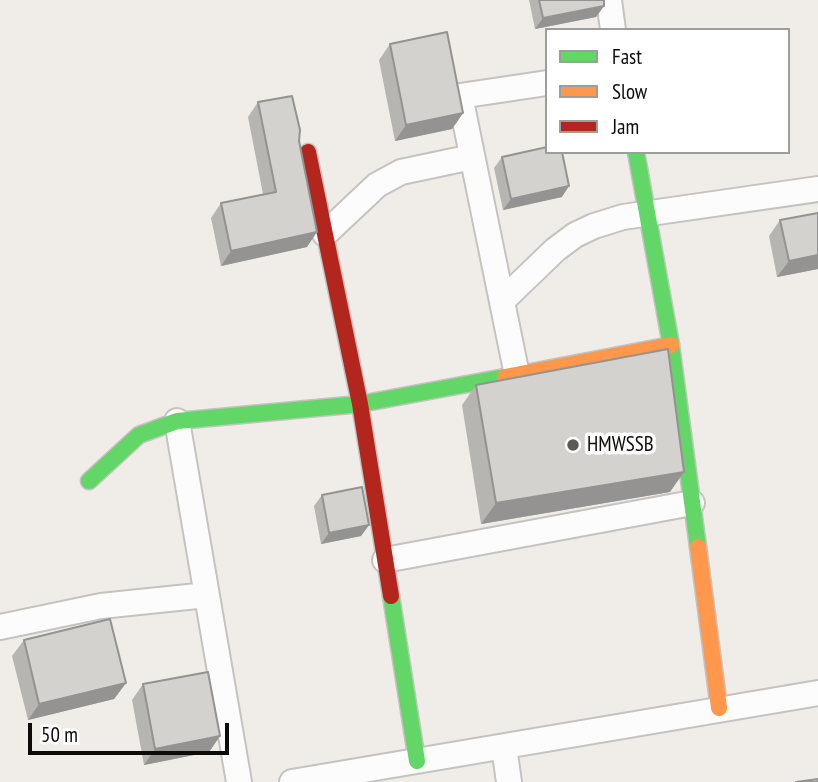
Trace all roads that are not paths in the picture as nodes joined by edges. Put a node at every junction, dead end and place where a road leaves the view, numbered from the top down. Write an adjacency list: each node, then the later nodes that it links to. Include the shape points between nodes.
1 (609, 0): 2 (street)
2 (613, 28)
3 (545, 83): 6 (street, via 460,96)
4 (307, 152): 9 (street)
5 (636, 154): 8 (street)
6 (472, 157): 9 (street, via 401,172 377,185); 10 (street)
7 (818, 189): 8 (street)
8 (648, 214): 10 (street, via 604,223 575,235); 11 (street)
9 (325, 234): 13 (street)
10 (502, 301): 12 (street)
11 (671, 345): 12 (street); 16 (street)
12 (517, 375): 13 (street)
13 (360, 404): 14 (street); 17 (street)
14 (177, 421): 15 (street, via 139,435); 18 (street)
15 (89, 481)
16 (692, 503): 17 (street); 21 (street)
17 (385, 560): 23 (street)
18 (207, 595): 19 (street, via 101,606); 25 (street)
19 (0, 627)
20 (818, 693): 21 (street)
21 (719, 708): 22 (street)
22 (504, 747): 23 (street); 27 (street)
23 (416, 761): 24 (street)
24 (336, 778): 26 (street)
25 (239, 782)
26 (292, 782)
27 (509, 782)

